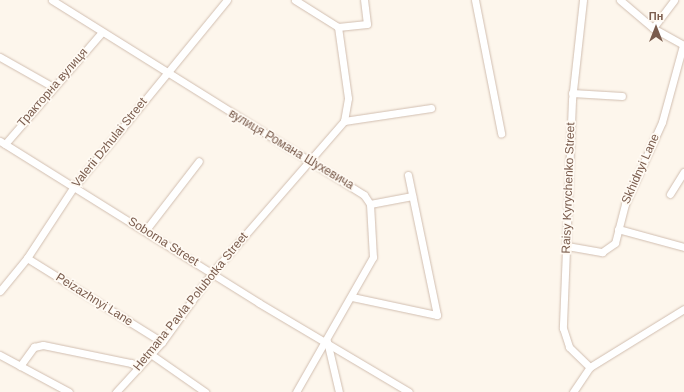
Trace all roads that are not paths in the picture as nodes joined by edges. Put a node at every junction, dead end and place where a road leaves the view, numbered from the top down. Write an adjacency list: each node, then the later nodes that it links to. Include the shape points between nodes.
1 (52, 0): 11 (street, вулиця Романа Шухевича)
2 (227, 0): 14 (street, Valerii Dzhulai Street)
3 (295, 0): 9 (street)
4 (364, 0): 9 (street, via 367,24)
5 (475, 0): 20 (street)
6 (583, 0): 16 (street, Raisy Kyrychenko Street)
7 (620, 0): 10 (street)
8 (674, 0): 10 (street)
9 (338, 27): 19 (street, via 348,98)
10 (653, 28): 12 (street)
11 (102, 32): 14 (street, вулиця Романа Шухевича); 15 (street, Тракторна вулиця)
12 (684, 45): 30 (street, Skhidnyi Lane, via 662,122 625,204)
13 (0, 57): 15 (street)
14 (167, 73): 23 (street, вулиця Романа Шухевича); 26 (street, Valerii Dzhulai Street)
15 (53, 87): 21 (street, Тракторна вулиця)
16 (572, 93): 17 (street); 32 (street, Raisy Kyrychenko Street)
17 (622, 96)
18 (431, 108): 19 (street)
19 (344, 121): 23 (street, Hetmana Pavla Polubotka Street)
20 (501, 133)
21 (2, 142): 26 (street, Soborna Street)
22 (199, 161): 31 (street)
23 (310, 161): 29 (street, вулиця Романа Шухевича, via 364,195); 35 (street, Hetmana Pavla Polubotka Street)
24 (684, 172): 27 (street)
25 (408, 175): 28 (street)
26 (73, 188): 31 (street, Soborna Street); 34 (street, Valerii Dzhulai Street)
27 (670, 194)
28 (412, 196): 29 (street); 37 (street, via 437,315)
29 (370, 204): 37 (street, via 373,257)
30 (618, 229): 32 (street, Skhidnyi Lane, via 615,243 607,251 593,252); 33 (street)
31 (145, 231): 35 (street, Soborna Street)
32 (567, 246): 45 (street, Raisy Kyrychenko Street, via 563,328 569,347)
33 (684, 247)
34 (27, 258): 36 (street, Valerii Dzhulai Street); 40 (street, Peizazhnyi Lane)
35 (212, 273): 39 (street, Soborna Street); 40 (street, Hetmana Pavla Polubotka Street)
36 (0, 291)
37 (352, 297): 39 (street)
38 (684, 309): 45 (street)
39 (327, 341): 49 (street); 50 (street); 51 (street, Soborna Street)
40 (162, 342): 42 (street, Hetmana Pavla Polubotka Street)
41 (0, 355): 43 (street)
42 (152, 355): 44 (street, Hetmana Pavla Polubotka Street); 48 (street)
43 (20, 366): 44 (street, via 34,347 43,345 131,363); 46 (street)
44 (139, 368): 47 (street, Hetmana Pavla Polubotka Street)
45 (590, 368): 52 (street)
46 (69, 392)
47 (116, 392)
48 (205, 392)
49 (296, 392)
50 (339, 392)
51 (409, 392)
52 (573, 392)

